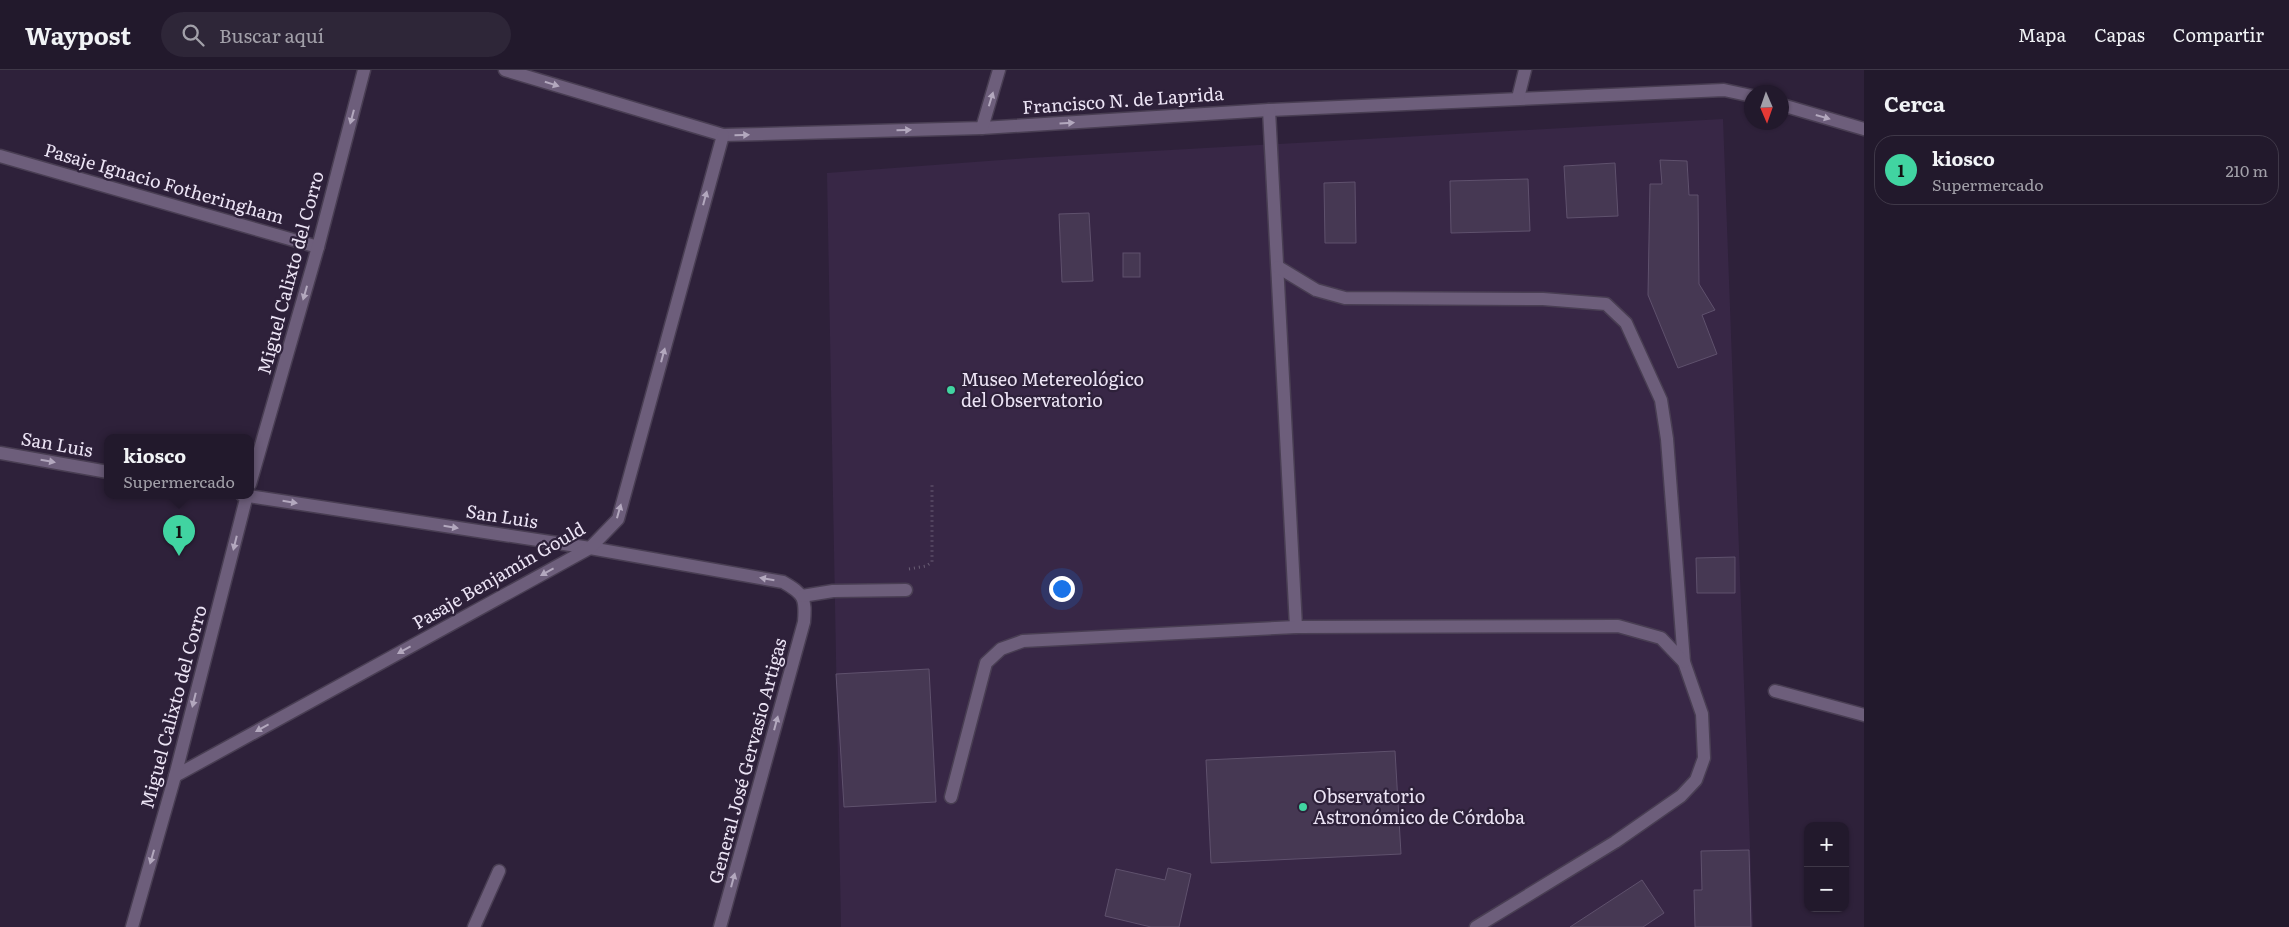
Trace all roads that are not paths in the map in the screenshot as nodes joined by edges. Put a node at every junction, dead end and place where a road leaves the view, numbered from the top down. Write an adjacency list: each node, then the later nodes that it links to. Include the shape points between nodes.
1 (364, 70): 13 (street, Miguel Calixto del Corro, one-way to 13)
2 (505, 70): 11 (street, Francisco N. de Laprida, one-way to 11)
3 (999, 70): 9 (street, one-way to 3)
4 (1524, 70): 6 (street)
5 (1744, 94): 6 (street, Francisco N. de Laprida, via 1724,90)
6 (1518, 98): 8 (street, Francisco N. de Laprida)
7 (1789, 107): 10 (street, one-way to 10)
8 (1269, 110): 9 (street, Francisco N. de Laprida, one-way to 8); 14 (street)
9 (982, 128): 11 (street, Francisco N. de Laprida, one-way to 9)
10 (1864, 129)
11 (722, 135): 20 (street, Pasaje Benjamín Gould, one-way to 11, via 618,519)
12 (0, 156): 13 (street, Pasaje Ignacio Fotheringham)
13 (318, 246): 16 (street, Miguel Calixto del Corro, one-way to 16)
14 (1278, 267): 23 (street); 24 (street, via 1316,290 1345,298 1580,301 1606,304 1626,322 1661,400)
15 (0, 453): 17 (street, San Luis, one-way to 17)
16 (254, 468)
17 (104, 471)
18 (254, 493): 20 (street, San Luis, one-way to 20)
19 (245, 499): 27 (street, Miguel Calixto del Corro, one-way to 27)
20 (590, 548): 22 (street, San Luis, one-way to 20, via 799,591 783,582); 27 (street, Pasaje Benjamín Gould, one-way to 27)
21 (906, 590): 22 (street, via 833,591)
22 (804, 600): 32 (street, General José Gervasio Artigas, one-way to 22, via 804,622)
23 (1296, 627): 24 (street, via 1618,626 1661,638); 28 (street, via 1023,641 1001,649 986,663)
24 (1684, 662): 33 (street, via 1702,714 1704,758 1696,780 1681,796 1615,842)
25 (1775, 691): 26 (street)
26 (1864, 715)
27 (175, 776): 30 (street, Miguel Calixto del Corro, one-way to 30)
28 (951, 798)
29 (499, 870): 31 (street)
30 (132, 927)
31 (474, 927)
32 (720, 927)
33 (1476, 927)

